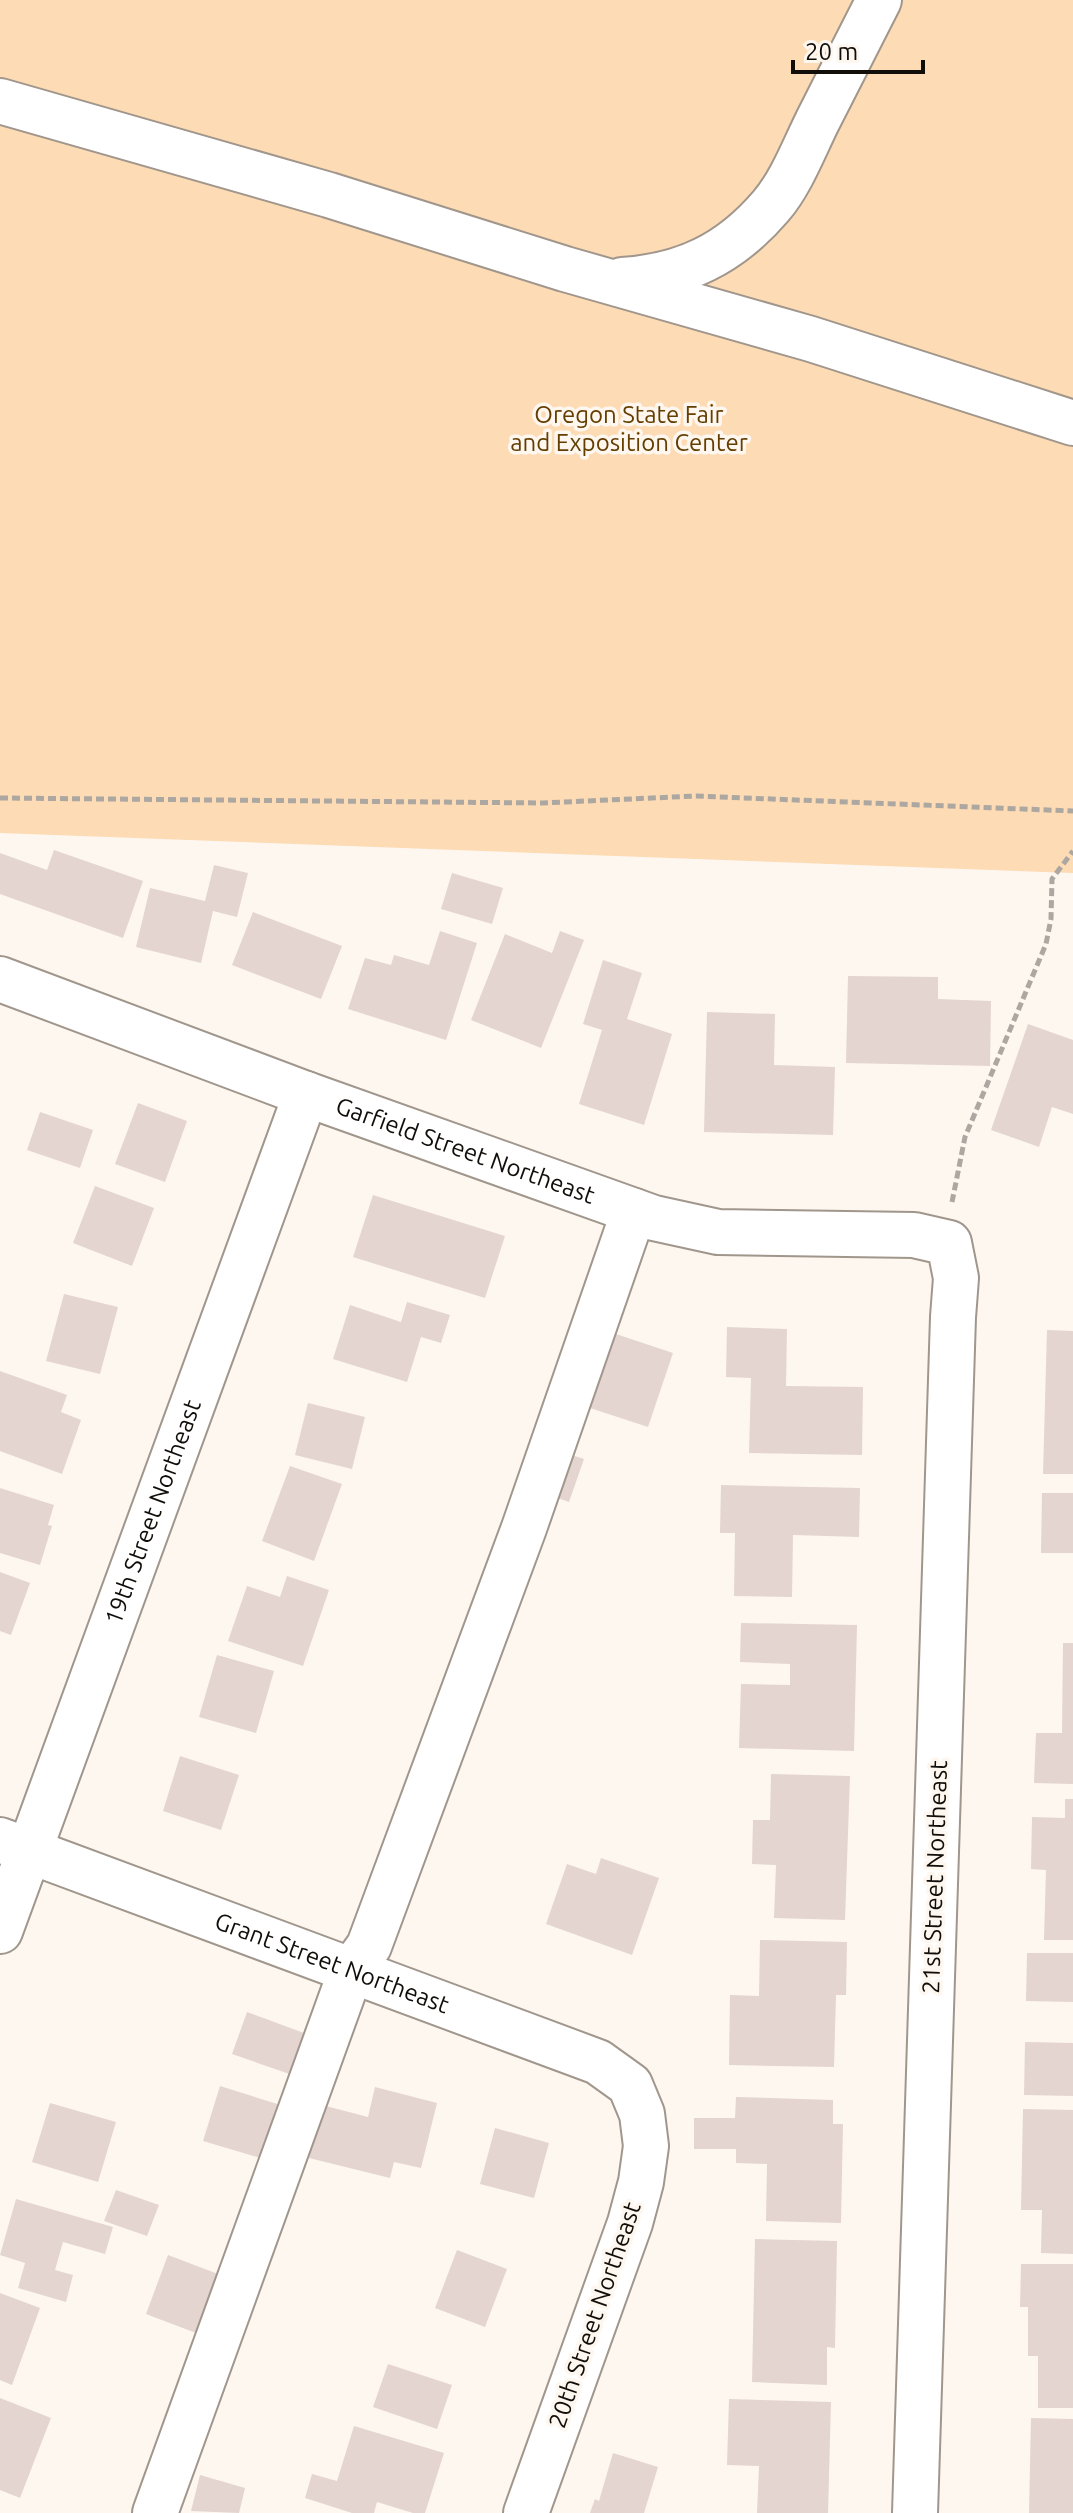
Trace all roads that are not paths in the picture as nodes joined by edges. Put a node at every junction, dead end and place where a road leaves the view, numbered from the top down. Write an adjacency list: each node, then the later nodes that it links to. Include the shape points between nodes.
1 (879, 0): 3 (street, via 772,205 729,246 690,268 650,278)
2 (0, 101): 3 (street)
3 (608, 280): 4 (street)
4 (1073, 423)
5 (0, 979): 6 (street, Garfield Street Northeast)
6 (306, 1094): 7 (street, Garfield Street Northeast); 9 (street, 19th Street Northeast)
7 (634, 1211): 8 (street, Garfield Street Northeast, via 718,1232 914,1235); 11 (street, via 524,1528 369,1946)
8 (949, 1243): 15 (street, 21st Street Northeast, via 956,1278)
9 (14, 1845): 10 (street, 19th Street Northeast); 11 (street, Grant Street Northeast)
10 (0, 1931)
11 (351, 1971): 12 (street, Grant Street Northeast, via 598,2062 630,2085); 13 (street)
12 (642, 2114): 14 (street, 20th Street Northeast, via 646,2146 630,2223)
13 (155, 2513)
14 (526, 2513)
15 (915, 2513)

